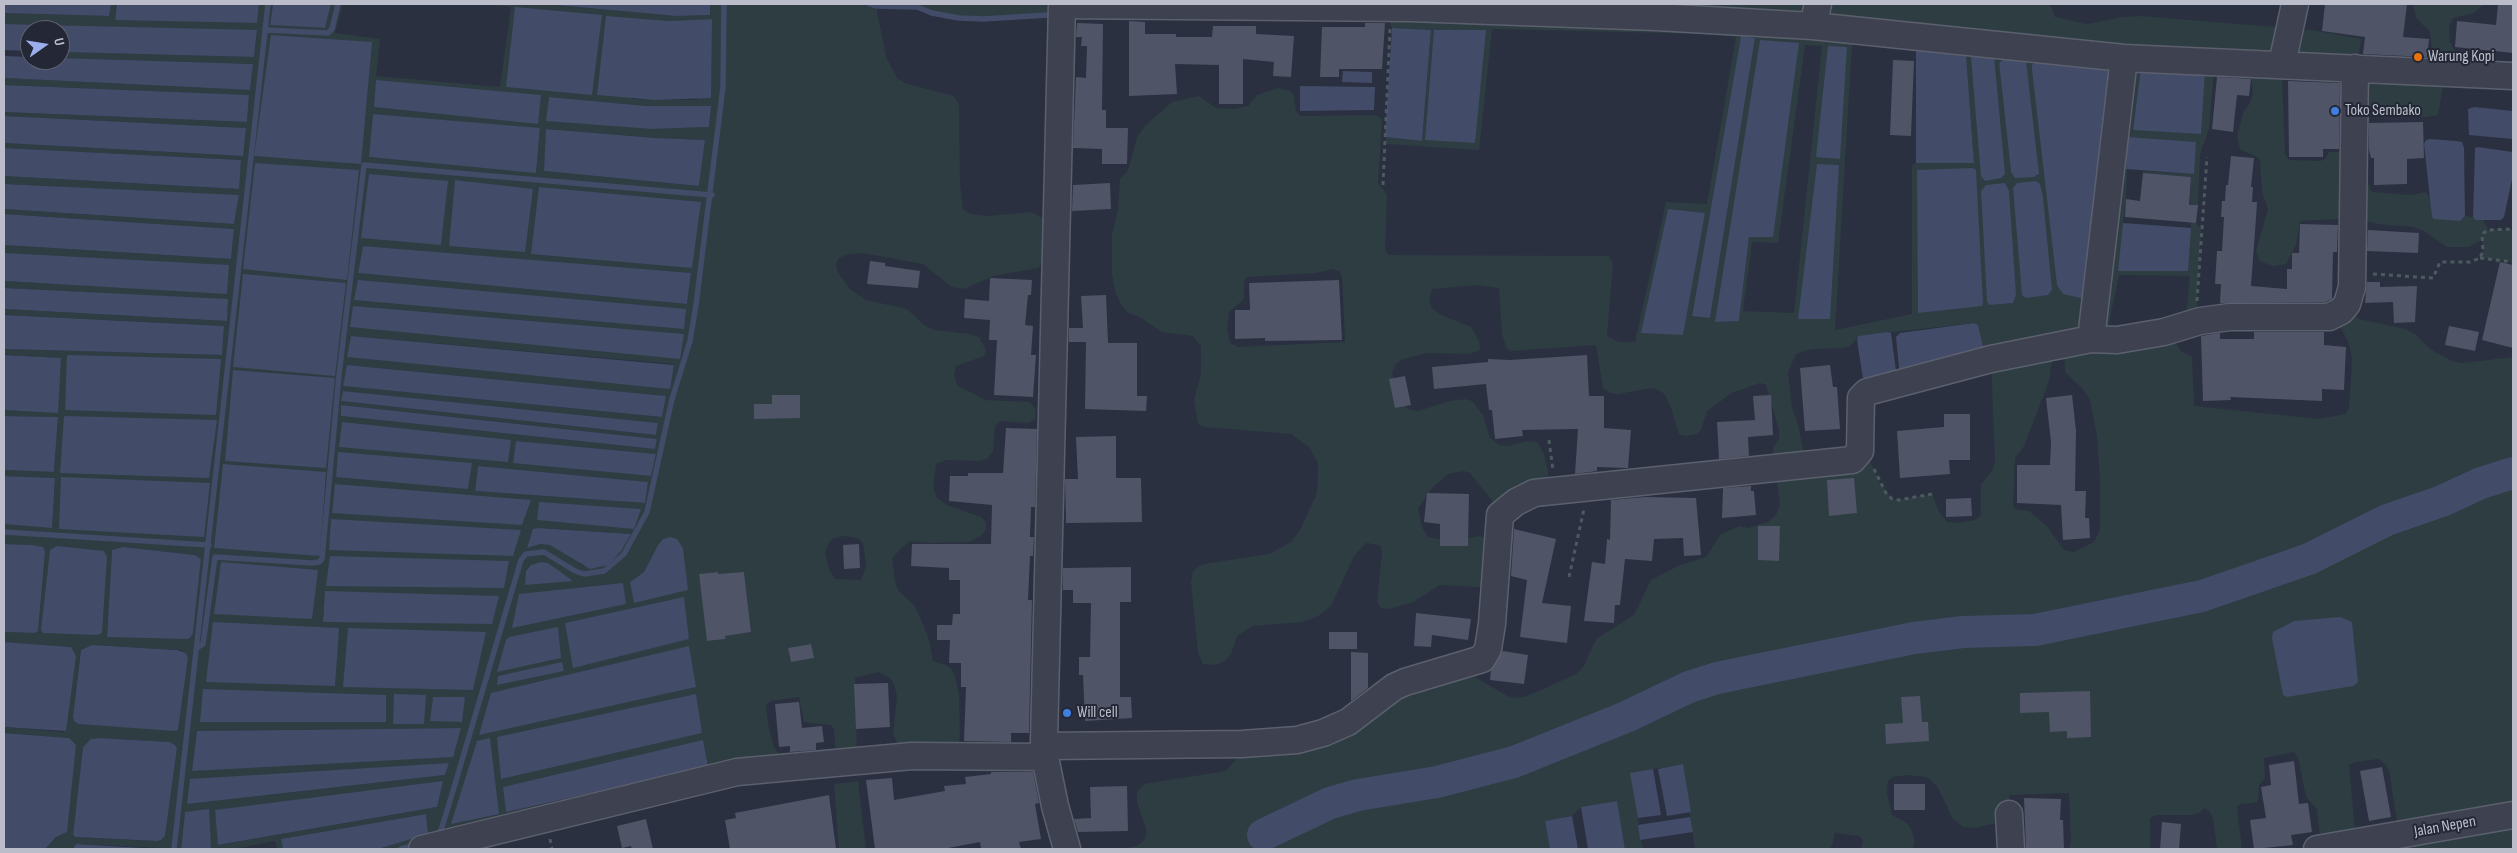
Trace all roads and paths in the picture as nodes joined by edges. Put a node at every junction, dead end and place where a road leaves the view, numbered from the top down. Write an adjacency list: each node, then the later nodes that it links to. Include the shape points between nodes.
1 (2295, 4): 6 (street)
2 (1062, 5): 3 (street); 23 (street)
3 (1393, 8): 4 (street, via 1656,17); 10 (path)
4 (1815, 15): 5 (street)
5 (2124, 58): 6 (street); 16 (street)
6 (2282, 64): 7 (street)
7 (2355, 68): 8 (street); 14 (street)
8 (2513, 76)
9 (2207, 157): 15 (path)
10 (1383, 185)
11 (2513, 229): 12 (path, via 2488,230 2482,234)
12 (2480, 258): 13 (path); 14 (path, via 2470,262 2440,262 2433,278)
13 (2513, 262)
14 (2352, 272): 15 (street, via 2352,287 2346,304 2341,311 2329,316 2230,317)
15 (2196, 322): 16 (street, via 2164,332 2117,340)
16 (2091, 338): 18 (street, via 1992,359 1867,392 1861,398)
17 (1549, 440): 20 (path)
18 (1860, 451): 19 (street, via 1852,460); 21 (path, via 1869,458 1879,481 1892,499)
19 (1589, 489): 20 (street); 22 (path)
20 (1556, 492): 23 (street, via 1534,493 1506,508 1500,515 1492,624 1488,649 1482,659 1405,682 1348,722 1297,740)
21 (1932, 494)
22 (1569, 577)
23 (1045, 751): 26 (street, via 912,756 736,772); 27 (street, via 1054,806)
24 (2009, 814): 28 (street)
25 (2513, 815): 29 (street, Jalan Nepen)
26 (422, 849)
27 (1067, 849)
28 (2011, 849)
29 (2317, 849)

